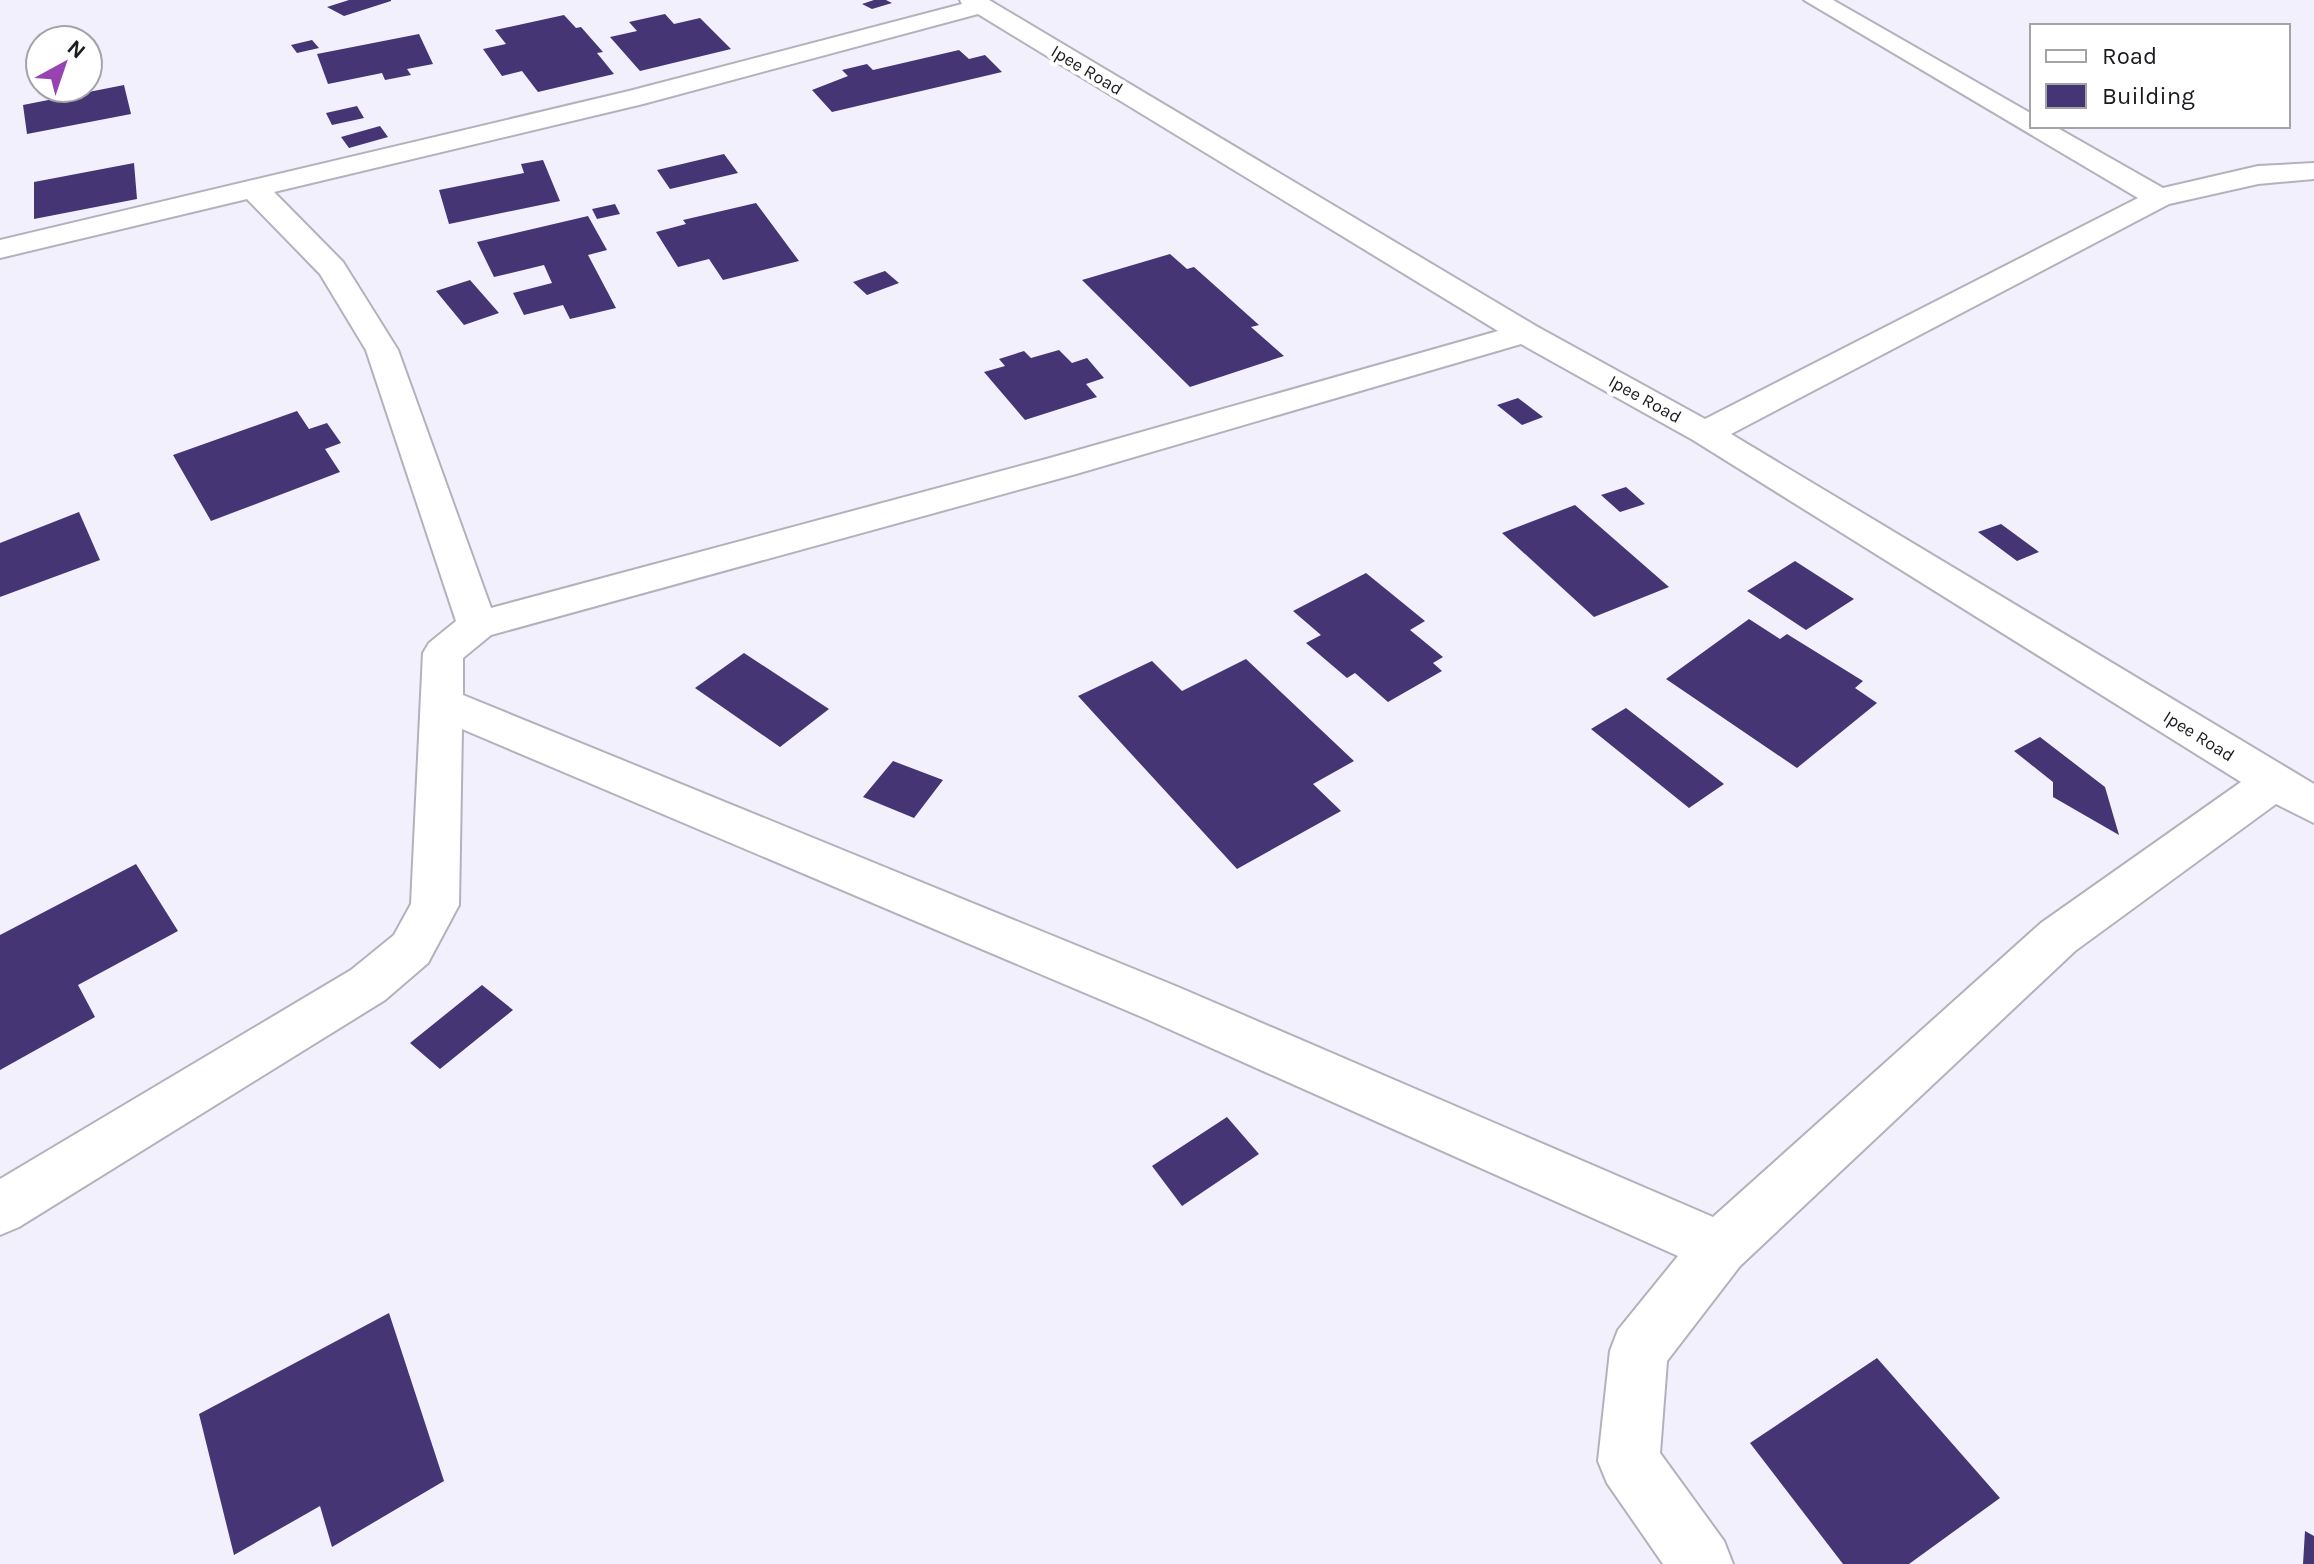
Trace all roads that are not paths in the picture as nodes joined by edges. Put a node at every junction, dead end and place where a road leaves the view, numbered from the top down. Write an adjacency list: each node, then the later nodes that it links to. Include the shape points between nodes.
1 (1816, 0): 3 (street)
2 (977, 3): 6 (street, via 634,98); 9 (street, Ipee Road)
3 (2030, 124)
4 (2036, 128): 7 (street)
5 (2314, 171): 7 (street, via 2258,175)
6 (255, 190): 8 (street); 11 (street, via 332,269 382,350)
7 (2159, 198): 10 (street)
8 (0, 249)
9 (1525, 333): 10 (street, Ipee Road); 11 (street, via 1063,466)
10 (1705, 433): 13 (street, Ipee Road)
11 (477, 625): 12 (street, via 443,653)
12 (441, 703): 14 (street, via 435,905 411,949 368,985); 15 (street, via 1160,1002)
13 (2294, 794): 15 (street, via 2058,937)
14 (0, 1209)
15 (1720, 1247): 16 (street, via 1639,1351 1629,1461)
16 (1701, 1564)

